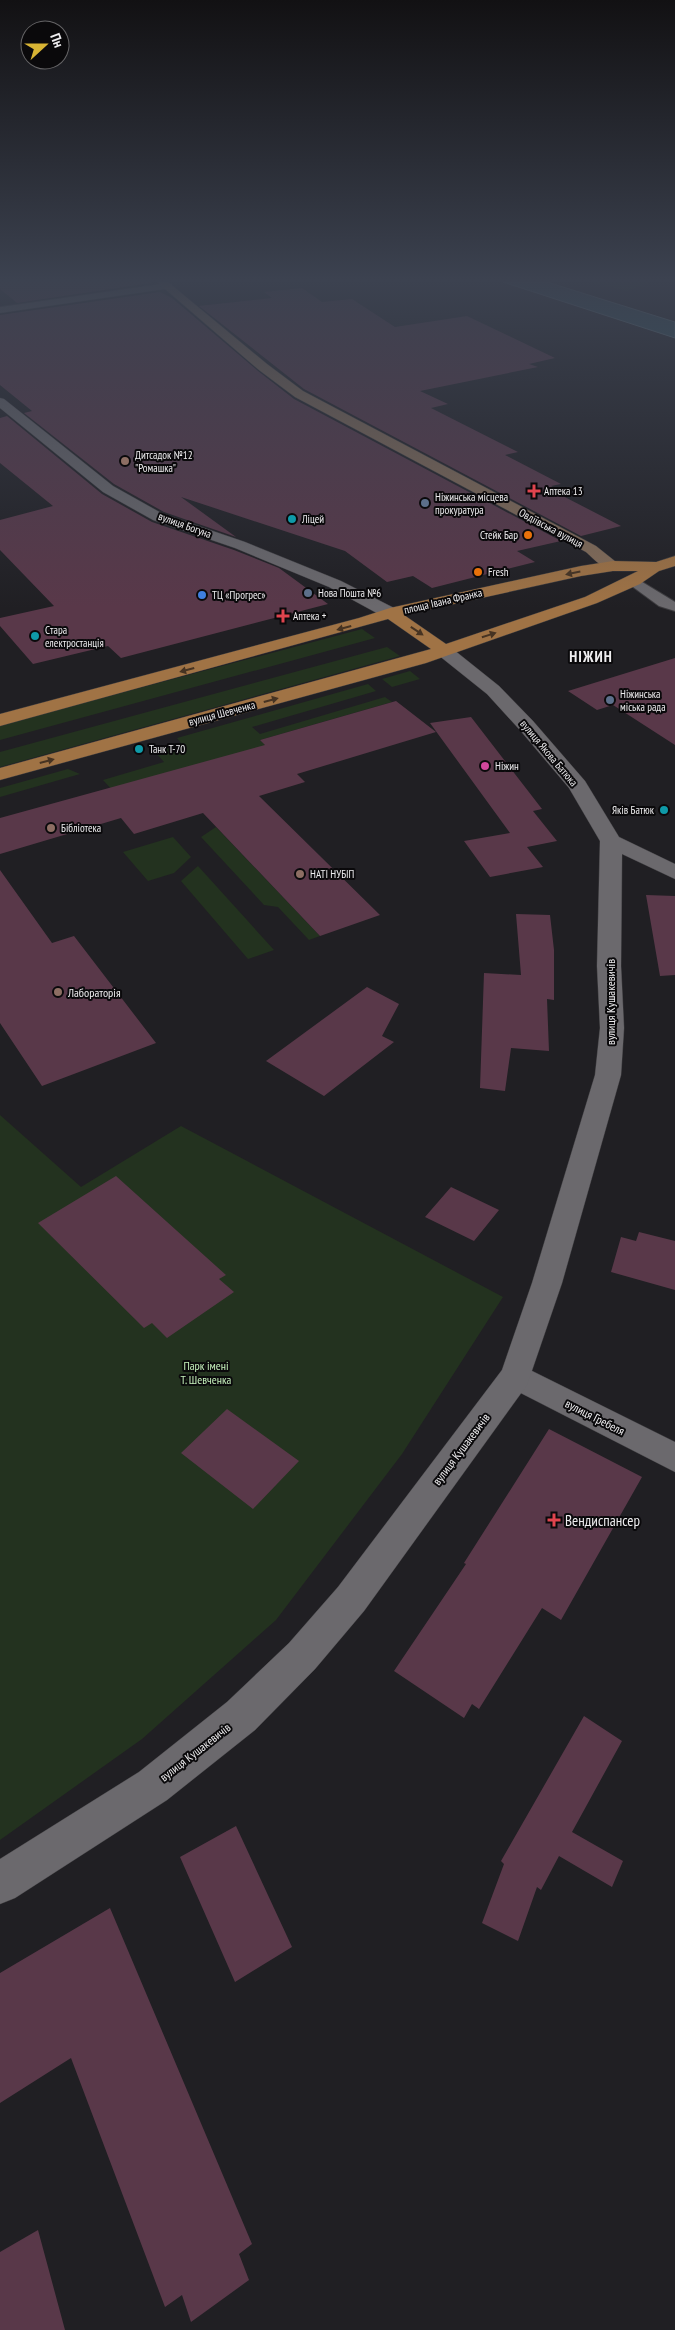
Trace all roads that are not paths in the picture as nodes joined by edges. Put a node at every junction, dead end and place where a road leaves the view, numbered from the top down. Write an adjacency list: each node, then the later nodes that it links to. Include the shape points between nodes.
1 (295, 391): 4 (main road, Овдіївська вулиця, via 583,545)
2 (0, 402): 8 (street, вулиця Богуна, via 108,489 150,512 335,584)
3 (675, 562): 5 (main road)
4 (612, 566): 5 (main road, площа Івана Франка); 6 (main road); 8 (main road, площа Івана Франка, one-way to 8)
5 (657, 566): 6 (main road)
6 (634, 581): 7 (street, via 664,603); 9 (main road, one-way to 6, via 573,607)
7 (675, 607)
8 (390, 613): 9 (main road, площа Івана Франка, one-way to 9); 10 (main road, one-way to 10)
9 (443, 650): 11 (main road, вулиця Шевченка, one-way to 9); 12 (street, вулиця Якова Батюка, via 494,690 526,725 578,785)
10 (0, 720)
11 (0, 774)
12 (611, 841): 13 (street); 14 (street, вулиця Кушакевичів, via 609,966 612,1028 608,1075)
13 (675, 872)
14 (516, 1376): 15 (street, вулиця Гребеля); 16 (street, вулиця Кушакевичів, via 351,1599 302,1656 255,1703 152,1786)
15 (675, 1458)
16 (0, 1883)

